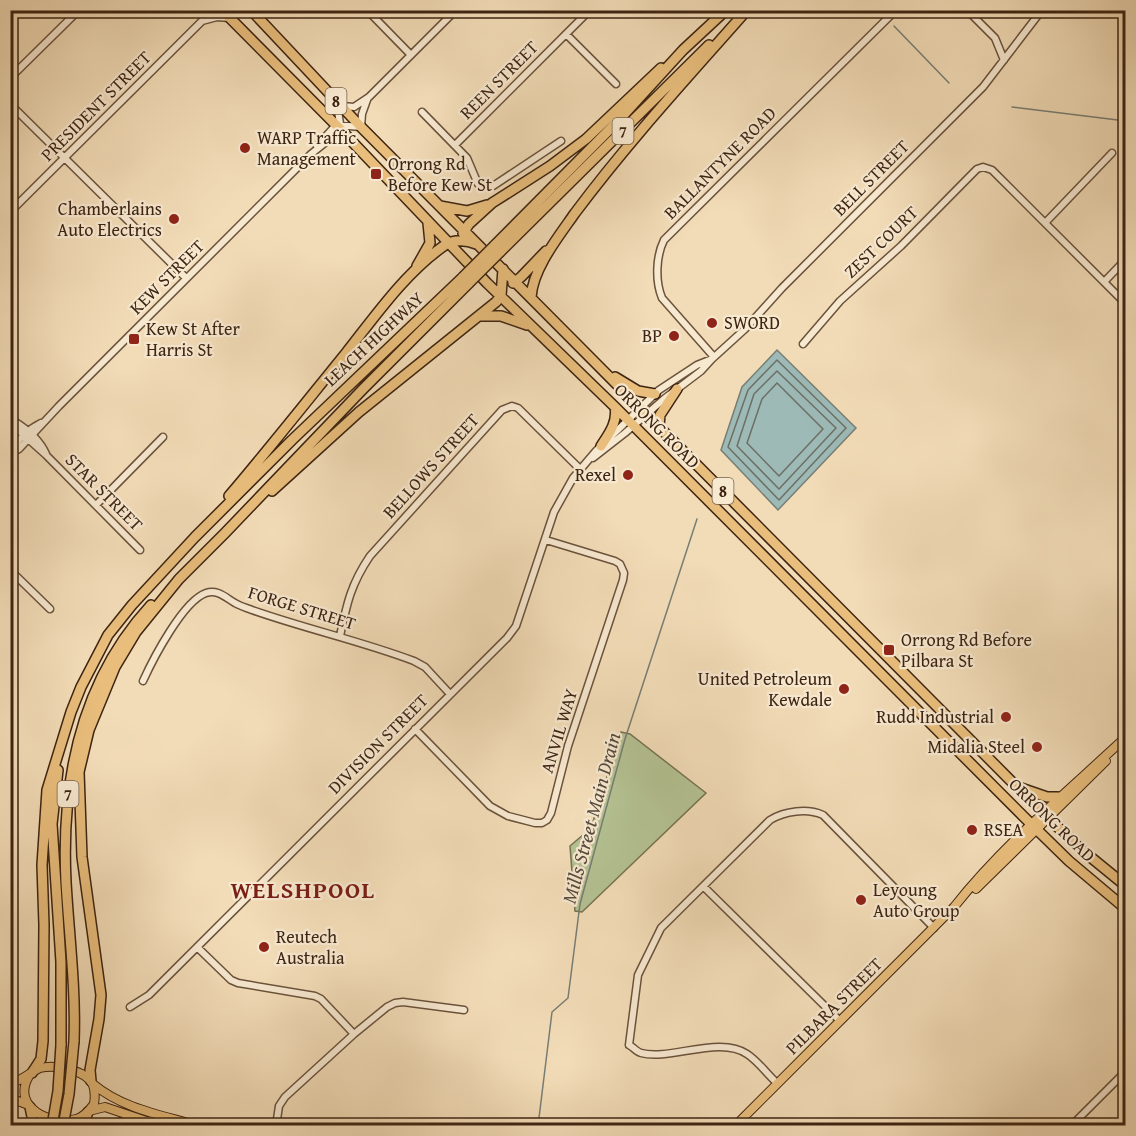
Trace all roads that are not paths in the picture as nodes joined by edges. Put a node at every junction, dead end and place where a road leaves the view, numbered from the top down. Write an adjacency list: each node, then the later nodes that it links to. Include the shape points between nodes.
1 (79, 10): 20 (street)
2 (207, 10): 14 (street, PRESIDENT STREET)
3 (222, 10): 13 (highway, 8)
4 (251, 10): 19 (highway, ORRONG ROAD / 8)
5 (367, 10): 17 (street)
6 (456, 10): 17 (street)
7 (590, 10): 15 (street, REEN STREET)
8 (726, 10): 16 (highway, LEACH HIGHWAY / 7)
9 (747, 10): 39 (highway, via 640,131); 42 (highway, LEACH HIGHWAY / 7)
10 (896, 10): 57 (street, BALLANTYNE ROAD, via 661,245 658,285 662,298)
11 (967, 10): 18 (street, via 995,38)
12 (1041, 10): 18 (street, BELL STREET)
13 (229, 15): 14 (street); 26 (highway, 8)
14 (202, 21): 31 (street, PRESIDENT STREET)
15 (566, 34): 21 (street); 29 (street, REEN STREET)
16 (683, 50): 32 (highway, via 586,139); 42 (highway, LEACH HIGHWAY / 7)
17 (411, 55): 22 (street)
18 (1004, 60): 57 (street, BELL STREET, via 983,87)
19 (303, 66): 24 (highway, ORRONG ROAD / 8); 26 (street, via 338,111)
20 (10, 78)
21 (616, 84)
22 (369, 97): 24 (street, via 354,106); 27 (street, via 363,108)
23 (10, 104): 31 (street)
24 (341, 106): 27 (highway, ORRONG ROAD / 8)
25 (422, 112): 29 (street)
26 (339, 126): 27 (street); 35 (highway, 8); 47 (street, KEW STREET)
27 (361, 128): 33 (highway, ORRONG ROAD / 8)
28 (561, 141): 29 (street, via 493,186 478,184 471,164)
29 (455, 145)
30 (1112, 153): 36 (street)
31 (65, 159): 34 (street, PRESIDENT STREET); 47 (street)
32 (492, 203): 33 (highway, via 467,211); 37 (highway)
33 (440, 206): 37 (highway, ORRONG ROAD / 8)
34 (10, 212)
35 (428, 222): 40 (highway, 8); 46 (highway, via 430,243)
36 (1044, 223): 50 (street); 56 (street, ZEST COURT, via 992,170 976,170 840,302)
37 (465, 230): 38 (highway); 41 (highway, ORRONG ROAD / 8)
38 (460, 241): 40 (highway); 41 (highway); 43 (highway)
39 (555, 241): 49 (highway); 52 (highway, via 532,285)
40 (449, 243): 43 (highway, 8); 46 (highway)
41 (479, 245): 45 (highway, ORRONG ROAD / 8)
42 (497, 249): 48 (highway, LEACH HIGHWAY / 7, bridge)
43 (464, 259): 51 (highway, 8, via 487,283)
44 (1125, 259): 50 (street)
45 (503, 269): 49 (highway, ORRONG ROAD / 8); 51 (highway)
46 (413, 273): 74 (highway, via 382,305 297,416)
47 (186, 278): 66 (street, KEW STREET)
48 (466, 280): 73 (highway, LEACH HIGHWAY / 7); 74 (highway, LEACH HIGHWAY / 7, via 300,433)
49 (516, 282): 51 (highway); 52 (highway, ORRONG ROAD / 8)
50 (1104, 282): 53 (street)
51 (502, 291): 54 (highway); 55 (highway, ORRONG ROAD / 8)
52 (531, 297): 58 (highway, ORRONG ROAD / 8)
53 (1125, 304)
54 (480, 316): 55 (highway, via 501,316); 73 (highway, via 360,412)
55 (531, 326): 61 (highway, ORRONG ROAD / 8)
56 (803, 344)
57 (713, 358): 59 (street, BELL STREET); 60 (street, BELL STREET)
58 (594, 361): 60 (highway, via 628,385); 62 (highway, ORRONG ROAD / 8)
59 (677, 389): 62 (street, BELL STREET); 65 (highway, via 660,415)
60 (655, 394): 62 (street, BELL STREET)
61 (615, 406): 64 (highway, ORRONG ROAD / 8); 68 (highway, via 614,422)
62 (643, 410): 64 (street); 65 (highway, ORRONG ROAD / 8)
63 (11, 419): 66 (street, STAR STREET)
64 (630, 423): 68 (street, DIVISION STREET); 70 (street, DIVISION STREET); 90 (highway, ORRONG ROAD / 8)
65 (659, 426): 87 (highway, ORRONG ROAD / 8)
66 (28, 436): 69 (street, KEW STREET); 72 (street, STAR STREET)
67 (163, 436): 72 (street)
68 (601, 446): 70 (street, DIVISION STREET)
69 (11, 453)
70 (588, 461): 71 (street, DIVISION STREET)
71 (580, 469): 75 (street, DIVISION STREET, via 558,504); 80 (street, BELLOWS STREET, via 518,408 502,410 370,556 349,593)
72 (96, 506): 76 (street, STAR STREET)
73 (225, 533): 78 (highway, LEACH HIGHWAY / 7)
74 (195, 537): 83 (highway, LEACH HIGHWAY / 7, via 108,635)
75 (546, 540): 82 (street, DIVISION STREET, via 512,632); 84 (street, ANVIL WAY, via 615,561 624,573 547,820 535,823 490,806)
76 (140, 550)
77 (10, 570): 79 (street)
78 (179, 579): 102 (highway, 7, via 136,632 115,668 89,730 79,772 82,857 101,995); 111 (highway, 7, bridge, via 136,621 118,647 98,682 74,757 68,796 66,880 76,1000)
79 (50, 609)
80 (340, 636): 81 (street, FORGE STREET, via 253,610 218,592 210,592 198,597 163,640); 82 (street, FORGE STREET, via 414,661 425,667)
81 (142, 681)
82 (450, 694): 84 (street, DIVISION STREET)
83 (71, 712): 101 (highway, 7, via 44,812 43,1041 41,1059); 110 (highway, 7, bridge, via 59,764 52,824 61,962 61,1045)
84 (415, 729): 95 (street, DIVISION STREET)
85 (1125, 737): 88 (main road, PILBARA STREET)
86 (1125, 742): 89 (main road, PILBARA STREET)
87 (1016, 786): 88 (highway); 89 (highway, ORRONG ROAD / 8)
88 (1058, 798): 89 (main road, PILBARA STREET)
89 (1046, 815): 90 (main road, PILBARA STREET); 91 (highway, ORRONG ROAD / 8)
90 (1034, 827): 93 (highway, ORRONG ROAD / 8); 94 (main road, PILBARA STREET)
91 (1125, 886)
92 (704, 887): 94 (street, via 770,820 780,814 815,812 823,815); 98 (street); 104 (street, via 661,928 647,955 638,975 629,1045 640,1053 733,1048 746,1053)
93 (1125, 909)
94 (934, 928): 98 (main road, PILBARA STREET)
95 (196, 946): 96 (street, DIVISION STREET, via 149,995); 99 (street, via 238,983 321,999)
96 (130, 1007)
97 (464, 1010): 99 (street, via 394,1003)
98 (840, 1021): 104 (main road, PILBARA STREET)
99 (354, 1034): 116 (street, via 285,1097)
100 (1125, 1071): 118 (street)
101 (30, 1075): 102 (main road, via 42,1068 60,1068); 103 (main road); 106 (main road, via 24,1090)
102 (91, 1082): 107 (main road, via 94,1102); 115 (main road, via 136,1108)
103 (10, 1083)
104 (777, 1083): 117 (main road, PILBARA STREET)
105 (10, 1098): 106 (main road)
106 (29, 1106): 107 (main road, via 63,1119 76,1119); 109 (highway)
107 (88, 1112): 108 (main road, via 105,1107); 112 (highway)
108 (151, 1122): 113 (highway); 114 (main road)
109 (34, 1125)
110 (52, 1125)
111 (63, 1125)
112 (83, 1125)
113 (112, 1125)
114 (161, 1125)
115 (199, 1125)
116 (276, 1125)
117 (735, 1125)
118 (1071, 1125)

